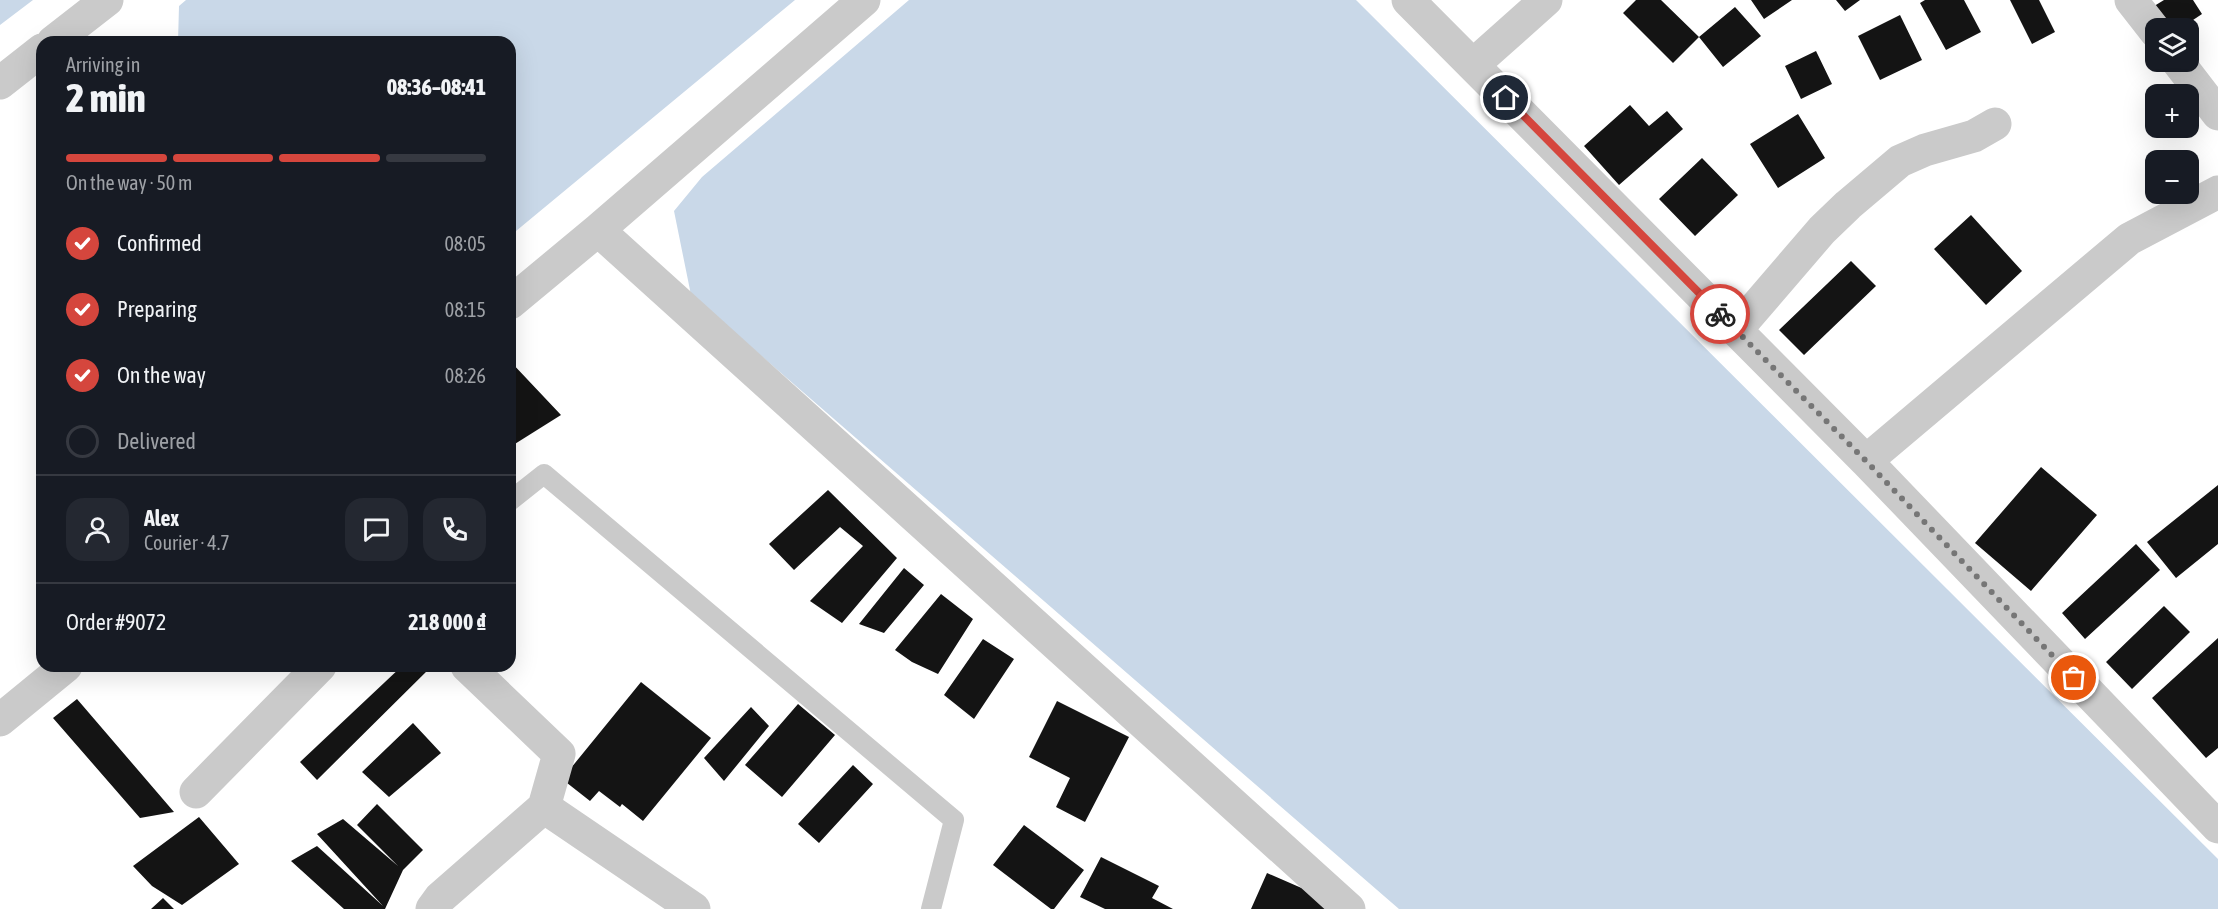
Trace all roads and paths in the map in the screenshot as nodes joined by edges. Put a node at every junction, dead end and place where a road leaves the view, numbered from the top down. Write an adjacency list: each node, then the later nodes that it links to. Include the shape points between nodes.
1 (107, 0): 7 (street)
2 (864, 0): 15 (street)
3 (1408, 0): 9 (street)
4 (1545, 0): 9 (street)
5 (2131, 0): 6 (street)
6 (2145, 18)
7 (60, 36)
8 (36, 55): 11 (street)
9 (1473, 65): 17 (street)
10 (2186, 72): 12 (street)
11 (0, 83)
12 (2218, 114)
13 (1995, 124): 17 (street, via 1974,136 1924,150 1893,166 1822,231)
14 (2218, 192): 18 (street, via 2129,239)
15 (598, 231): 16 (street); 30 (street)
16 (516, 298)
17 (1736, 330): 18 (street)
18 (1866, 461): 26 (street)
19 (516, 496): 27 (lane, via 544,474 954,820)
20 (59, 672): 23 (street)
21 (314, 672): 24 (street)
22 (473, 672): 25 (street, via 559,754)
23 (0, 720)
24 (196, 792)
25 (544, 807): 28 (street); 29 (street)
26 (2218, 827)
27 (933, 908)
28 (432, 909)
29 (694, 909)
30 (1349, 909)

